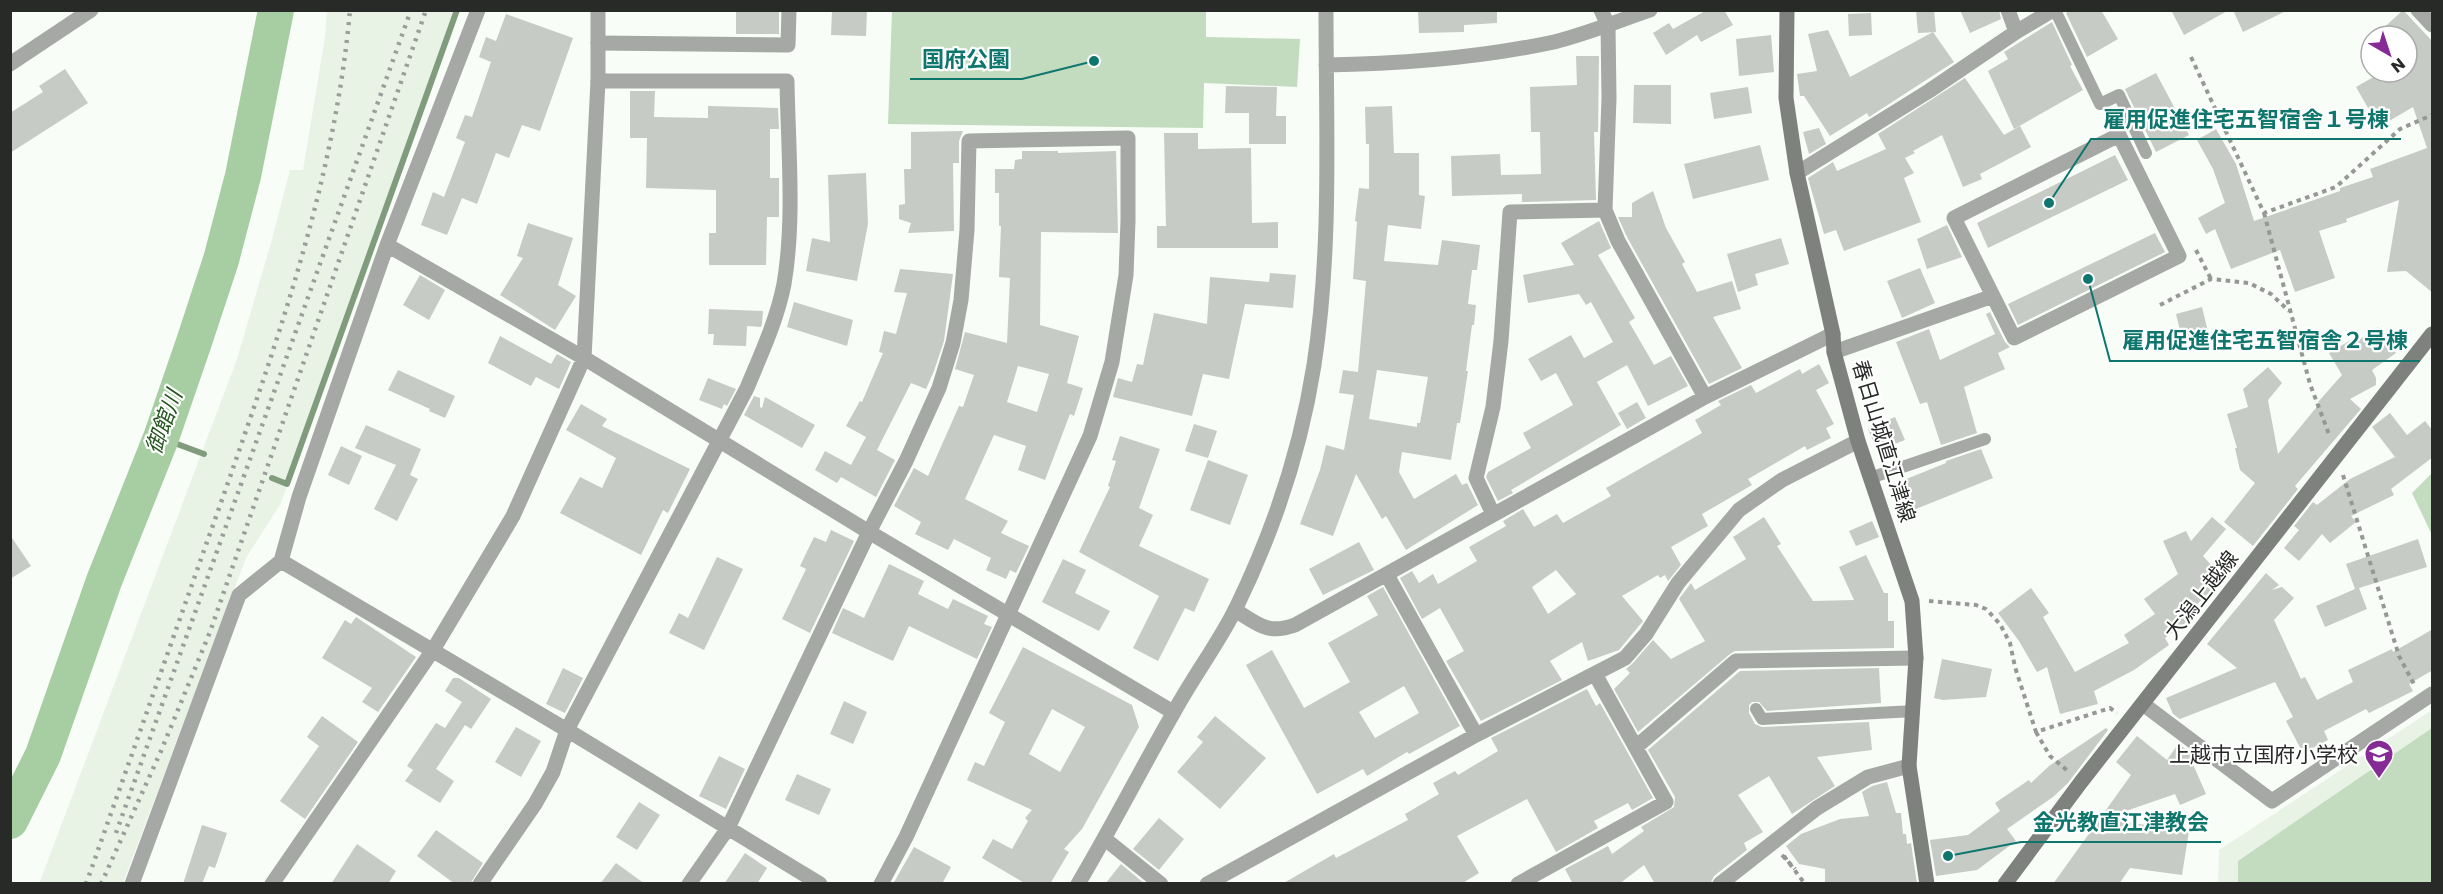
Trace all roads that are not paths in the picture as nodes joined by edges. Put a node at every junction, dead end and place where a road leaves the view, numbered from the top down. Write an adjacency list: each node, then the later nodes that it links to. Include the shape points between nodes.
1 (91, 10): 16 (street)
2 (478, 10): 22 (street)
3 (598, 10): 15 (street)
4 (789, 10): 15 (street, via 789,45)
5 (1326, 10): 17 (street)
6 (1601, 10): 12 (street)
7 (1650, 10): 12 (street)
8 (1787, 10): 20 (main road, 春日山城直江津線, via 1786,98)
9 (2008, 10): 14 (street)
10 (2054, 10): 14 (street); 19 (lane, via 2100,104 2119,94)
11 (2418, 10): 13 (street)
12 (1608, 25): 17 (street, via 1555,41 1462,57); 21 (street)
13 (2433, 25)
14 (2016, 32): 20 (street)
15 (598, 43): 18 (street)
16 (10, 64)
17 (1326, 64): 37 (street, via 1325,244 1314,366 1269,532)
18 (598, 81): 27 (street); 30 (street, via 788,81 789,243 783,285 769,337)
19 (2146, 153)
20 (1797, 173): 24 (main road, 春日山城直江津線)
21 (1605, 210): 28 (street, via 1618,241); 33 (street, via 1510,212 1493,407 1476,478)
22 (387, 245): 27 (street); 35 (street, via 299,497)
23 (1993, 296): 23 (street, via 2014,338 2178,256 2118,135 1954,218); 26 (street)
24 (1833, 334): 26 (main road, 春日山城直江津線); 28 (street)
25 (2433, 334): 43 (main road, 大潟上越線)
26 (1834, 352): 31 (main road, 春日山城直江津線)
27 (584, 358): 30 (street); 39 (street, via 513,516)
28 (1705, 397): 33 (street)
29 (1985, 439): 32 (lane)
30 (718, 440): 34 (street); 47 (street)
31 (1858, 441): 32 (main road, 春日山城直江津線); 41 (street, via 1782,480 1739,510 1678,583 1635,648)
32 (1870, 478): 40 (main road, 春日山城直江津線, via 1912,601)
33 (1493, 514): 36 (street)
34 (868, 532): 38 (street); 38 (street, via 939,388 953,343 965,266 969,141 1128,138 1126,275 1112,362 1090,436); 51 (street)
35 (281, 561): 39 (street); 54 (street, via 239,595)
36 (1387, 576): 37 (street, via 1280,630 1266,629); 48 (street)
37 (1235, 610): 46 (street)
38 (1009, 614): 46 (street); 59 (street)
39 (433, 650): 47 (street); 55 (street)
40 (1916, 658): 45 (main road, 春日山城直江津線); 49 (street, via 1736,661)
41 (1595, 674): 48 (street); 49 (street)
42 (2433, 694): 43 (street, via 2272,801)
43 (2143, 704): 65 (main road, 大潟上越線)
44 (1756, 709): 45 (lane, via 1762,719)
45 (1914, 711): 50 (main road, 春日山城直江津線)
46 (1173, 712): 52 (street)
47 (567, 730): 51 (street); 56 (street, via 544,788)
48 (1476, 735): 62 (street)
49 (1636, 747): 63 (street, via 1666,802)
50 (1909, 766): 53 (street, via 1868,777 1817,808); 64 (main road, 春日山城直江津線)
51 (728, 828): 57 (street); 58 (street)
52 (1105, 839): 60 (street); 61 (street)
53 (1724, 882)
54 (132, 884)
55 (272, 884)
56 (480, 884)
57 (689, 884)
58 (820, 884)
59 (881, 884)
60 (1078, 884)
61 (1161, 884)
62 (1207, 884)
63 (1518, 884)
64 (1927, 884)
65 (2005, 884)

